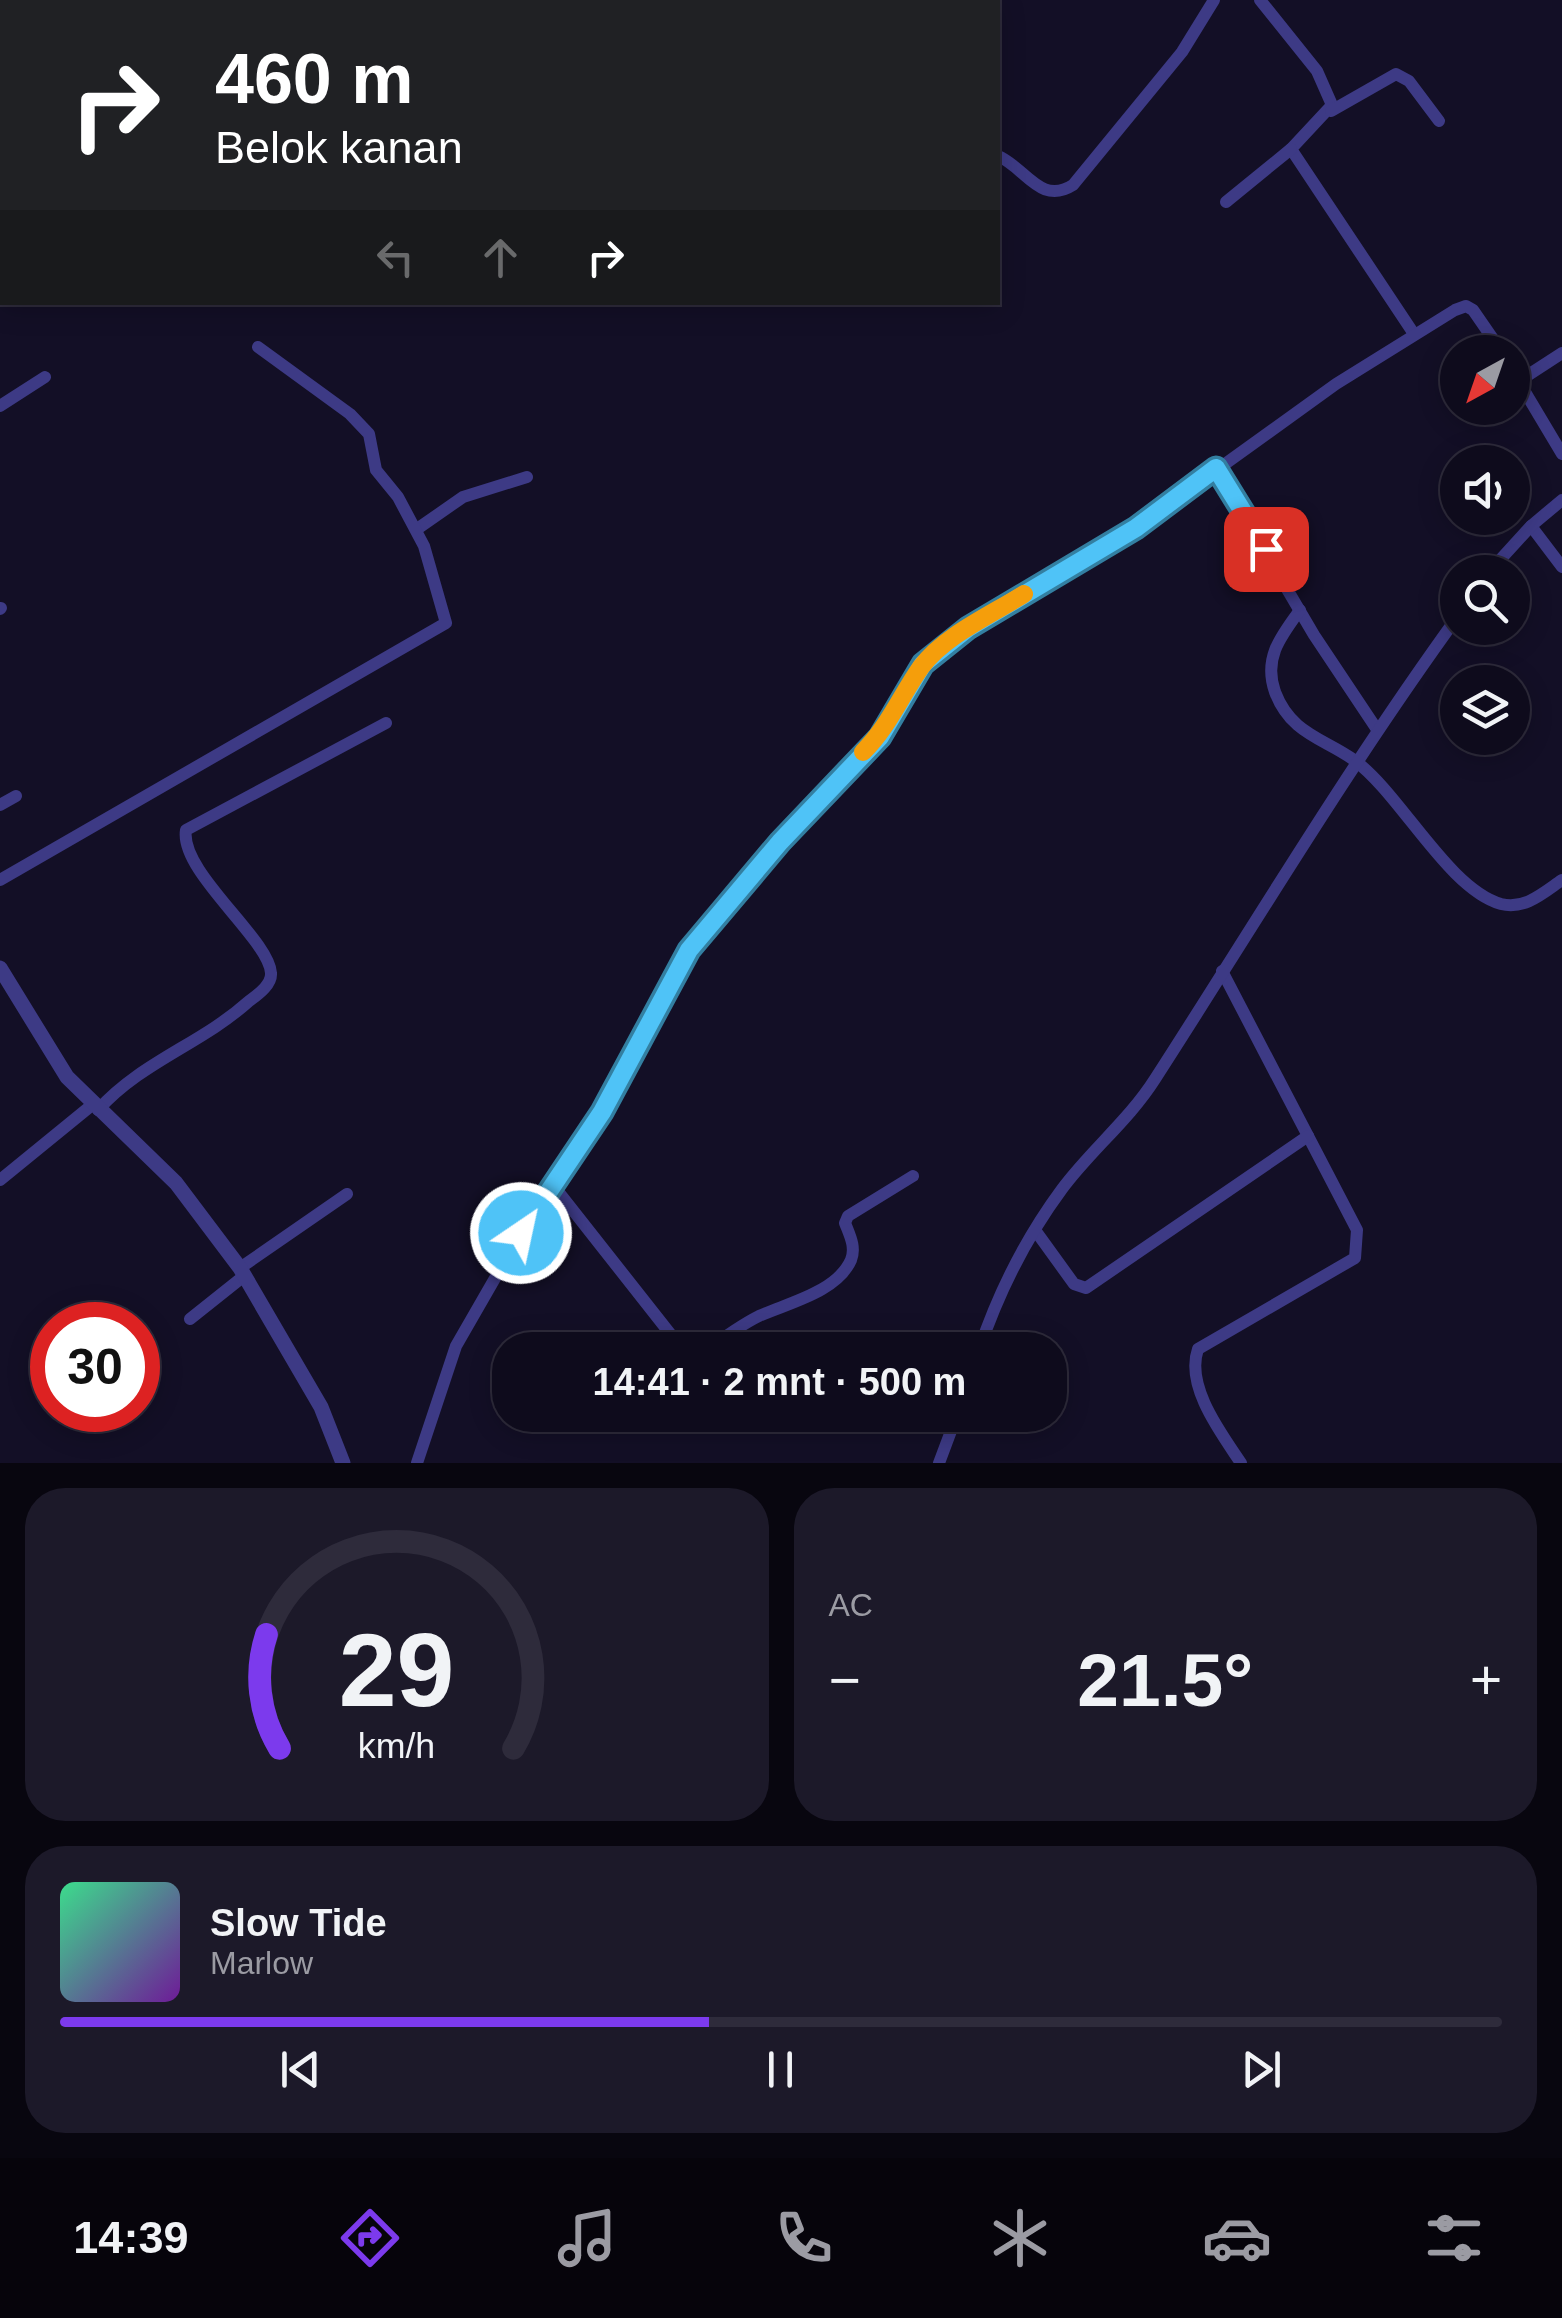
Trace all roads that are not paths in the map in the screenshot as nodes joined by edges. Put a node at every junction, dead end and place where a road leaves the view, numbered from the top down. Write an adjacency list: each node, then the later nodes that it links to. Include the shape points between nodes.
1 (1214, 0): 6 (street, via 1182,52 1073,185 1041,190)
2 (1260, 0): 3 (street, via 1318,71)
3 (1331, 111): 4 (street, via 1396,74); 5 (street)
4 (1439, 121)
5 (1292, 149): 7 (street); 8 (street)
6 (1000, 158)
7 (1226, 202)
8 (1414, 334): 9 (street, via 1466,306); 17 (street)
9 (1489, 335)
10 (258, 348): 21 (street, via 361,423 376,470)
11 (1562, 353): 12 (street)
12 (1530, 369)
13 (45, 377): 15 (street)
14 (1530, 400): 16 (street)
15 (0, 406)
16 (1562, 454)
17 (1216, 468): 24 (street); 39 (street, via 1136,528 968,628 923,664 880,737 689,950 602,1112)
18 (527, 477): 21 (street, via 463,497)
19 (1562, 500): 20 (street)
20 (1531, 526): 22 (street); 23 (street)
21 (416, 529): 31 (street, via 446,623)
22 (1505, 555)
23 (1562, 567)
24 (1300, 610): 27 (street); 28 (street, via 1275,644 1270,670 1276,696 1319,744)
25 (1440, 641): 27 (street)
26 (386, 723): 35 (street, via 186,830 187,845 272,975 235,1014 133,1075)
27 (1376, 728): 28 (street)
28 (1354, 760): 32 (street, via 1471,888 1499,904 1520,906); 34 (street)
29 (16, 796): 30 (street)
30 (0, 806)
31 (0, 880)
32 (1562, 880)
33 (0, 968): 35 (street, via 66,1077)
34 (1222, 971): 36 (street); 41 (street, via 1152,1084 1063,1186)
35 (95, 1108): 38 (street); 42 (street, via 176,1183)
36 (1308, 1136): 41 (street, via 1086,1288 1074,1284); 51 (street, via 1357,1230 1359,1247 1355,1258 1198,1349 1192,1364 1198,1387)
37 (913, 1176): 45 (street, via 848,1216 854,1247 834,1279)
38 (0, 1180)
39 (553, 1185): 44 (street); 49 (street, via 456,1346)
40 (347, 1194): 42 (street)
41 (1035, 1230): 46 (street, via 997,1296)
42 (242, 1272): 43 (street); 48 (street, via 320,1407)
43 (190, 1319)
44 (669, 1332)
45 (734, 1332)
46 (985, 1332)
47 (951, 1432): 50 (street)
48 (343, 1463)
49 (417, 1463)
50 (939, 1463)
51 (1241, 1463)

